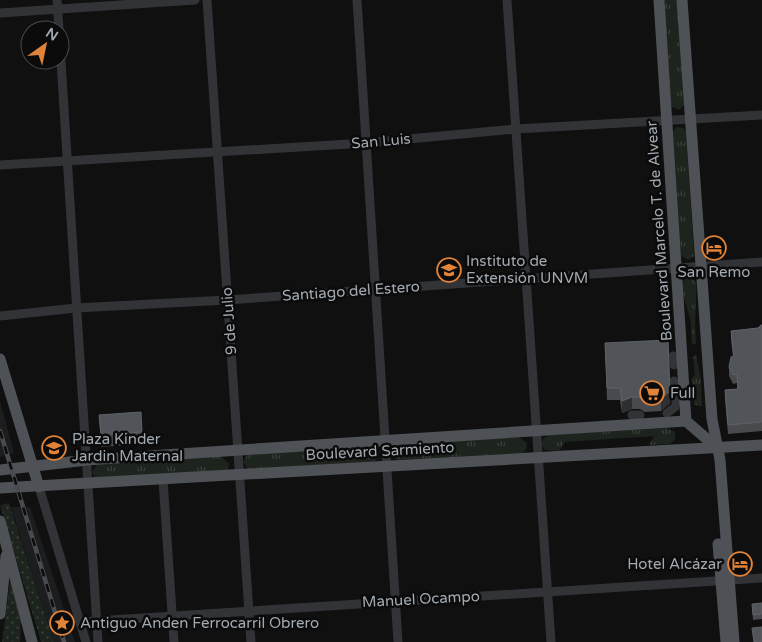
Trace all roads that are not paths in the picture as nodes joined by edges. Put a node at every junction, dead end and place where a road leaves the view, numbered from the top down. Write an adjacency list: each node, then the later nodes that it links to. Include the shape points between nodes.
1 (196, 0): 7 (street)
2 (207, 0): 16 (street, 9 de Julio)
3 (357, 0): 15 (street)
4 (508, 0): 14 (street)
5 (659, 0): 13 (main road, Boulevard Marcelo T. de Alvear)
6 (682, 0): 12 (main road)
7 (57, 5): 8 (street); 9 (street)
8 (0, 13)
9 (58, 20)
10 (61, 70): 17 (street)
11 (762, 115): 12 (street, San Luis)
12 (691, 118): 13 (street, San Luis); 20 (main road)
13 (667, 120): 14 (street, San Luis); 21 (main road, Boulevard Marcelo T. de Alvear)
14 (516, 129): 15 (street, San Luis); 22 (street)
15 (366, 143): 16 (street, San Luis); 23 (street)
16 (217, 152): 17 (street, San Luis); 24 (street, 9 de Julio)
17 (67, 161): 18 (street, San Luis); 25 (street)
18 (0, 165)
19 (762, 262): 20 (street, Santiago del Estero)
20 (701, 267): 21 (street, Santiago del Estero); 34 (main road)
21 (676, 269): 22 (street, Santiago del Estero); 30 (main road, Boulevard Marcelo T. de Alvear)
22 (526, 279): 23 (street, Santiago del Estero); 31 (street)
23 (376, 289): 24 (street, Santiago del Estero); 32 (street)
24 (228, 300): 25 (street, Santiago del Estero); 35 (street, 9 de Julio)
25 (76, 308): 26 (street, Santiago del Estero); 37 (street)
26 (0, 316)
27 (0, 359): 38 (main road)
28 (675, 387): 29 (street, via 675,404)
29 (667, 413)
30 (686, 421): 31 (main road, Boulevard Sarmiento); 34 (main road)
31 (538, 432): 32 (main road, Boulevard Sarmiento); 36 (street)
32 (385, 442): 35 (main road, Boulevard Sarmiento); 39 (street)
33 (762, 445): 34 (main road, Boulevard Sarmiento)
34 (716, 446): 36 (main road, Boulevard Sarmiento); 49 (main road, via 714,460)
35 (238, 452): 37 (main road, Boulevard Sarmiento); 41 (street, 9 de Julio)
36 (539, 457): 39 (main road, Boulevard Sarmiento); 50 (street)
37 (87, 460): 38 (main road, Boulevard Sarmiento); 43 (street)
38 (32, 466): 40 (main road, Boulevard Sarmiento); 44 (main road)
39 (387, 466): 41 (main road, Boulevard Sarmiento); 51 (street)
40 (0, 470)
41 (240, 475): 42 (main road, Boulevard Sarmiento); 52 (street, 9 de Julio)
42 (163, 480): 43 (main road, Boulevard Sarmiento); 54 (street)
43 (88, 484): 44 (main road, Boulevard Sarmiento); 55 (street)
44 (40, 487): 45 (main road, Boulevard Sarmiento); 56 (street)
45 (0, 488)
46 (0, 521): 47 (main road)
47 (7, 547): 53 (main road); 58 (main road)
48 (762, 578): 49 (street, Manuel Ocampo)
49 (725, 580): 50 (street, Manuel Ocampo); 57 (main road)
50 (548, 592): 51 (street, Manuel Ocampo); 64 (street)
51 (396, 600): 52 (street, Manuel Ocampo); 63 (street)
52 (249, 610): 54 (street, Manuel Ocampo); 62 (street, 9 de Julio)
53 (0, 614)
54 (172, 616): 55 (street, Manuel Ocampo); 61 (street)
55 (98, 620): 56 (street, Manuel Ocampo); 60 (street)
56 (80, 622): 59 (street)
57 (728, 636): 65 (main road)
58 (30, 639)
59 (86, 642)
60 (98, 642)
61 (174, 642)
62 (251, 642)
63 (398, 642)
64 (551, 642)
65 (735, 642)

